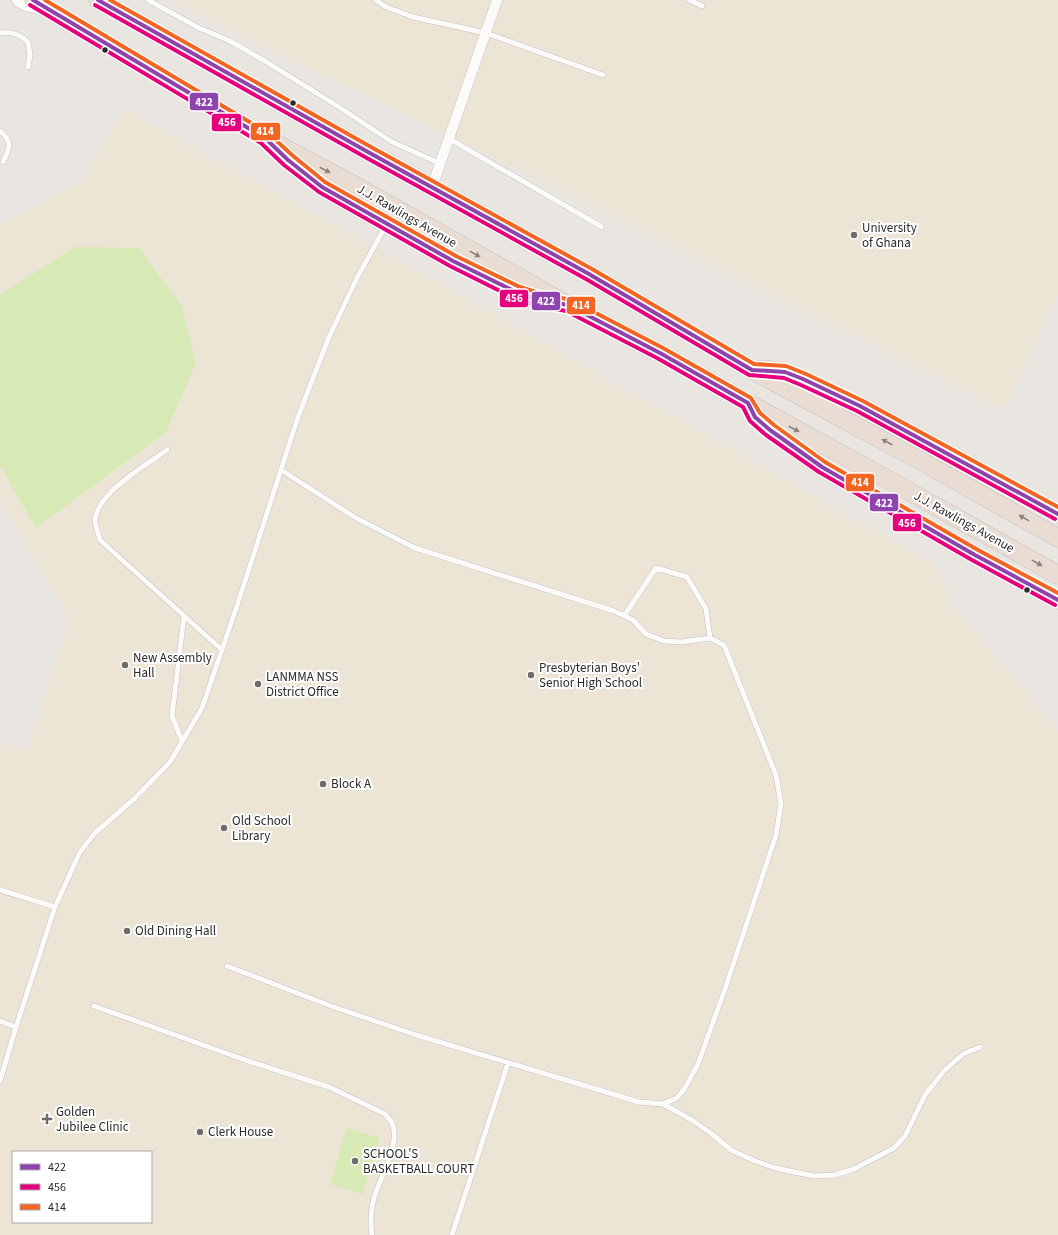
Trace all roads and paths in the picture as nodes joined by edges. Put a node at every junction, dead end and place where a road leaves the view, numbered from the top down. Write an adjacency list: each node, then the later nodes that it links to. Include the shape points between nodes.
1 (19, 0): 7 (street, via 26,4)
2 (98, 0): 18 (highway)
3 (148, 0): 17 (lane, via 265,61 392,142)
4 (376, 0): 10 (lane, via 386,7 413,17)
5 (497, 0): 10 (street)
6 (689, 0): 8 (lane)
7 (40, 4): 14 (highway, J.J. Rawlings Avenue)
8 (702, 6)
9 (0, 33): 11 (lane, via 10,32 22,36 28,42)
10 (486, 33): 12 (lane); 15 (street)
11 (28, 67)
12 (603, 75)
13 (0, 131): 16 (lane, via 10,146)
14 (265, 138): 19 (highway, via 322,187); 21 (highway, J.J. Rawlings Avenue, one-way to 21)
15 (448, 138): 17 (street); 20 (lane)
16 (1, 162)
17 (440, 163): 18 (street)
18 (432, 187): 22 (highway, via 589,274)
19 (386, 224): 21 (highway, via 518,293); 25 (lane, via 356,278 329,337 298,417)
20 (602, 226)
21 (568, 305): 23 (highway, J.J. Rawlings Avenue)
22 (752, 370): 26 (highway, via 768,370 803,379 860,406); 27 (highway, one-way to 22)
23 (748, 403): 28 (highway, J.J. Rawlings Avenue, one-way to 28); 29 (highway, via 755,417 770,430 822,467)
24 (167, 450): 30 (lane, via 112,490 100,506 95,522 100,540)
25 (281, 470): 31 (lane, via 356,518 415,548); 33 (lane)
26 (1058, 514)
27 (1058, 538)
28 (1058, 575)
29 (1058, 600)
30 (184, 616): 33 (lane); 34 (lane, via 172,716)
31 (624, 616): 32 (lane, via 633,620 646,634 664,641 681,642); 32 (lane, via 656,568 687,577 706,609)
32 (710, 638): 44 (lane, via 724,645 776,775 781,804 776,835 698,1064 677,1098)
33 (222, 650): 34 (lane, via 202,708)
34 (182, 741): 36 (lane, via 170,762 134,799 95,833 80,852)
35 (0, 890): 36 (lane)
36 (55, 907): 40 (lane)
37 (227, 966): 42 (lane, via 331,1006)
38 (94, 1006): 45 (lane, via 329,1087 385,1114 391,1122 394,1146 375,1194 370,1221)
39 (0, 1021): 40 (lane)
40 (16, 1027): 43 (lane)
41 (980, 1047): 44 (lane, via 963,1054 944,1072 925,1095 905,1136 894,1148 854,1169 835,1174 814,1176 755,1161 730,1150 702,1127)
42 (508, 1063): 44 (lane, via 638,1102); 46 (lane)
43 (0, 1081)
44 (663, 1104)
45 (372, 1235)
46 (452, 1235)

